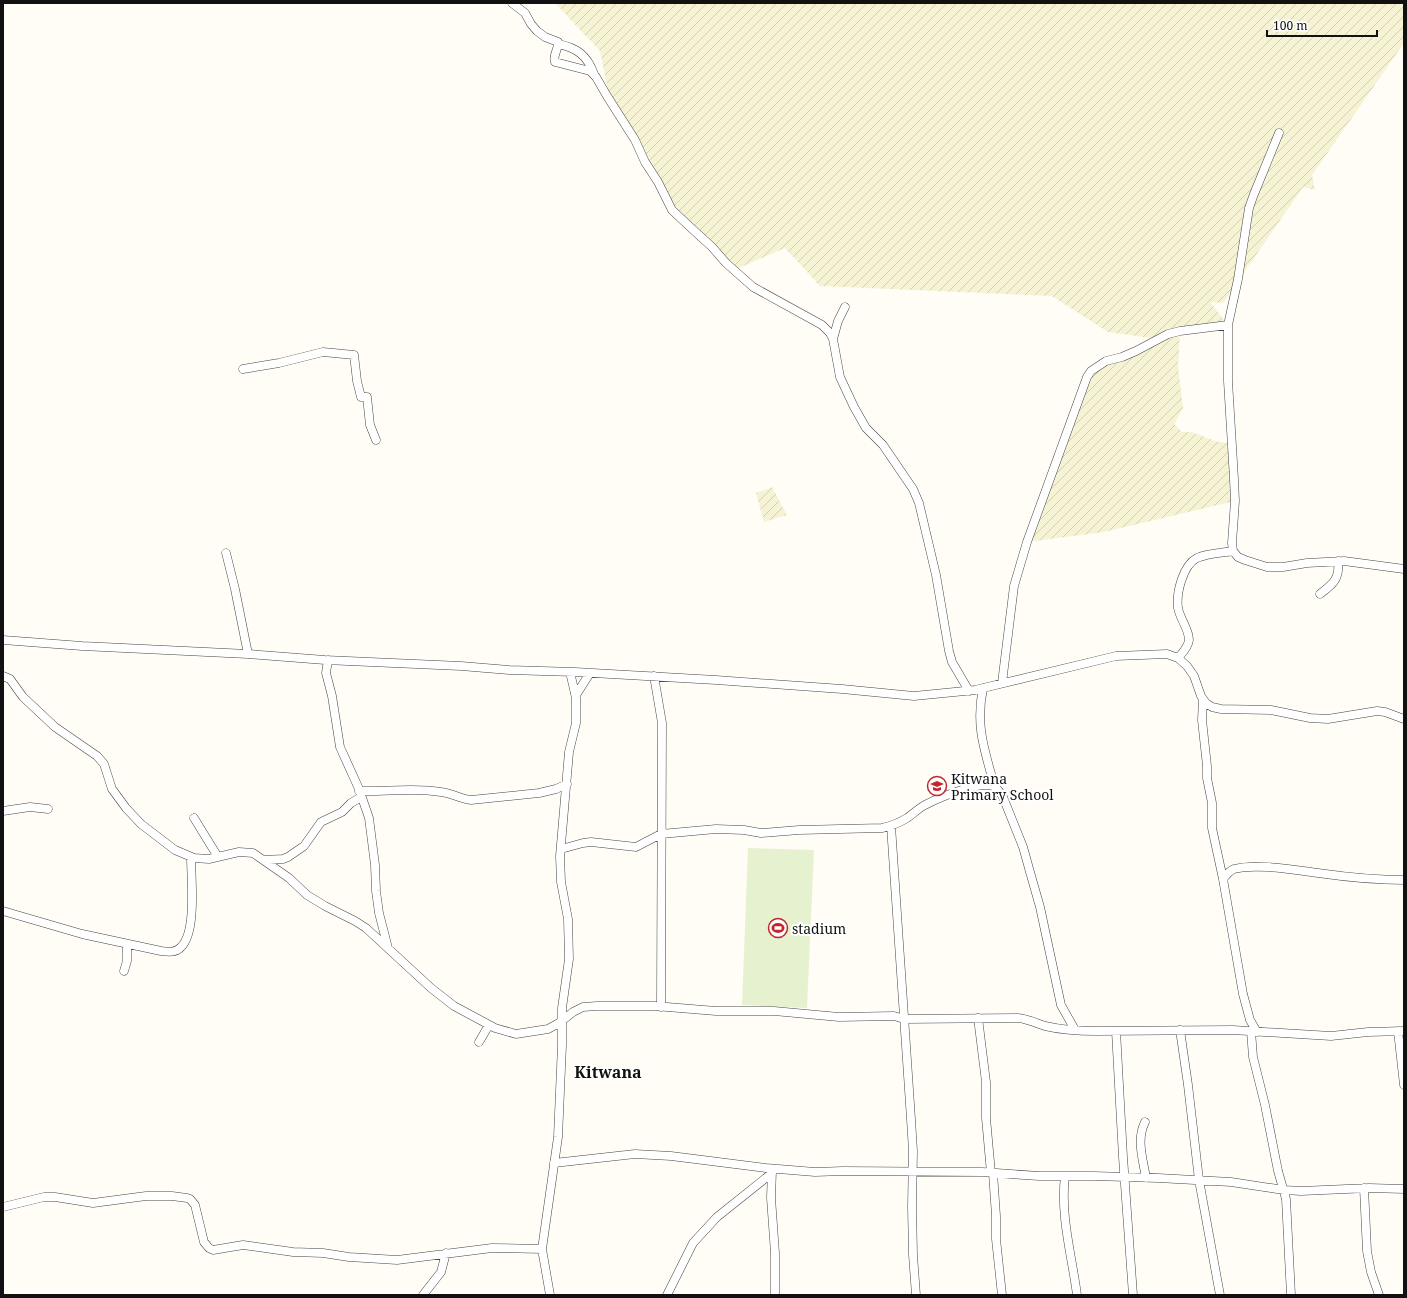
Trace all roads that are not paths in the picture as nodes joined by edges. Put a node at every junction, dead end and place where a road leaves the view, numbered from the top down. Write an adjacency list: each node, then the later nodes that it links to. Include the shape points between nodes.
1 (512, 3): 2 (street, via 525,12 537,31 556,40)
2 (558, 44): 3 (street, via 580,52); 3 (street, via 555,62)
3 (594, 74): 7 (street, via 635,140 672,210 751,285 822,324)
4 (1279, 134): 6 (street, via 1249,208)
5 (845, 307): 7 (street)
6 (1228, 325): 10 (street, via 1235,501); 23 (street, via 1168,334 1136,351 1098,365 1087,377 1027,542 1014,586)
7 (833, 338): 25 (street, via 840,377 854,407 866,428 883,445 913,489 919,503 936,575 950,657)
8 (243, 369): 9 (street, via 323,352 354,355 359,391 361,397 367,397 370,425)
9 (376, 440)
10 (1233, 551): 12 (street, via 1238,557 1267,567); 17 (street, via 1201,556 1190,562 1184,573 1178,607 1189,639 1188,646)
11 (226, 553): 16 (street)
12 (1338, 561): 13 (street); 14 (street, via 1336,580)
13 (1404, 569)
14 (1320, 594)
15 (3, 640): 16 (street)
16 (248, 654): 18 (street)
17 (1178, 658): 23 (street, via 1167,654 1116,656); 27 (street, via 1194,676)
18 (328, 660): 19 (street); 31 (street, via 326,673 340,747)
19 (570, 672): 20 (street); 26 (street)
20 (590, 673): 22 (street); 26 (street)
21 (3, 676): 38 (street, via 10,679 23,697 55,727 97,756 104,764 112,788 141,824 175,850)
22 (654, 676): 25 (street, via 914,696); 36 (street, via 662,723)
23 (1002, 683): 24 (street)
24 (983, 688): 25 (street); 30 (street, via 979,712 980,727 987,764)
25 (970, 691)
26 (576, 696): 29 (street, via 576,723 569,752)
27 (1203, 699): 28 (street, via 1209,706 1221,709 1271,710 1310,718 1328,719 1377,711); 41 (street, via 1202,720 1212,803 1212,828)
28 (1404, 719)
29 (567, 784): 31 (street, via 539,793 471,800 441,792 388,790); 37 (street)
30 (995, 788): 35 (street, via 984,785 944,796); 53 (street, via 1003,797 1023,847 1040,907 1061,1006)
31 (360, 794): 40 (street, via 342,812 321,822 304,846 283,859); 45 (street, via 369,818 373,840 377,902)
32 (48, 809): 33 (street, via 30,807)
33 (3, 810)
34 (194, 818): 39 (street)
35 (891, 826): 36 (street, via 761,833 716,829); 50 (street)
36 (660, 834): 37 (street, via 636,847 591,842); 47 (street)
37 (561, 849): 51 (street, via 560,871 569,931 569,959 563,992)
38 (190, 857): 39 (street); 44 (street, via 193,905 187,939 181,947 169,952)
39 (218, 857): 40 (street, via 245,852 253,853)
40 (264, 860): 45 (street, via 307,895 366,928)
41 (1223, 879): 42 (street, via 1233,870 1249,867); 48 (street)
42 (1404, 880)
43 (3, 912): 44 (street)
44 (127, 944): 46 (street)
45 (388, 949): 52 (street, via 444,999)
46 (124, 971)
47 (661, 1007): 50 (street, via 716,1011 774,1011 839,1017 894,1016); 51 (street, via 583,1007)
48 (1248, 1014): 56 (street, via 1246,1024); 57 (street)
49 (978, 1018): 50 (street); 53 (street, via 1018,1018 1045,1026); 65 (street, via 986,1075 986,1118)
50 (904, 1019): 64 (street, via 911,1113)
51 (562, 1020): 52 (street, via 548,1029 516,1034); 62 (street, via 558,1137)
52 (489, 1025): 59 (street)
53 (1075, 1030): 55 (street)
54 (1180, 1030): 55 (street); 56 (street); 69 (street)
55 (1116, 1031): 67 (street)
56 (1240, 1031): 57 (street)
57 (1254, 1031): 58 (street, via 1331,1036); 72 (street, via 1253,1057)
58 (1401, 1031): 60 (street)
59 (479, 1042)
60 (1404, 1085)
61 (1145, 1122): 68 (street, via 1141,1129 1140,1151)
62 (554, 1163): 63 (street, via 635,1154 671,1156); 74 (street)
63 (772, 1171): 64 (street); 78 (street, via 717,1217 693,1243); 79 (street, via 770,1198 775,1253)
64 (912, 1172): 65 (street); 80 (street)
65 (992, 1173): 66 (street); 81 (street)
66 (1066, 1176): 67 (street); 82 (street, via 1064,1200 1067,1234)
67 (1125, 1177): 68 (street); 83 (street)
68 (1146, 1178): 69 (street)
69 (1199, 1180): 72 (street); 84 (street)
70 (1364, 1188): 71 (street); 72 (street); 86 (street, via 1367,1251)
71 (1404, 1189)
72 (1284, 1190): 85 (street, via 1288,1210)
73 (3, 1207): 75 (street, via 44,1197 93,1203 141,1197 181,1197 193,1202 204,1242 213,1250 243,1245 349,1258 390,1260)
74 (542, 1249): 75 (street, via 492,1248); 77 (street)
75 (446, 1253): 76 (street, via 441,1272)
76 (424, 1295)
77 (550, 1295)
78 (667, 1295)
79 (775, 1295)
80 (916, 1295)
81 (1002, 1295)
82 (1077, 1295)
83 (1133, 1295)
84 (1220, 1295)
85 (1291, 1295)
86 (1379, 1295)

